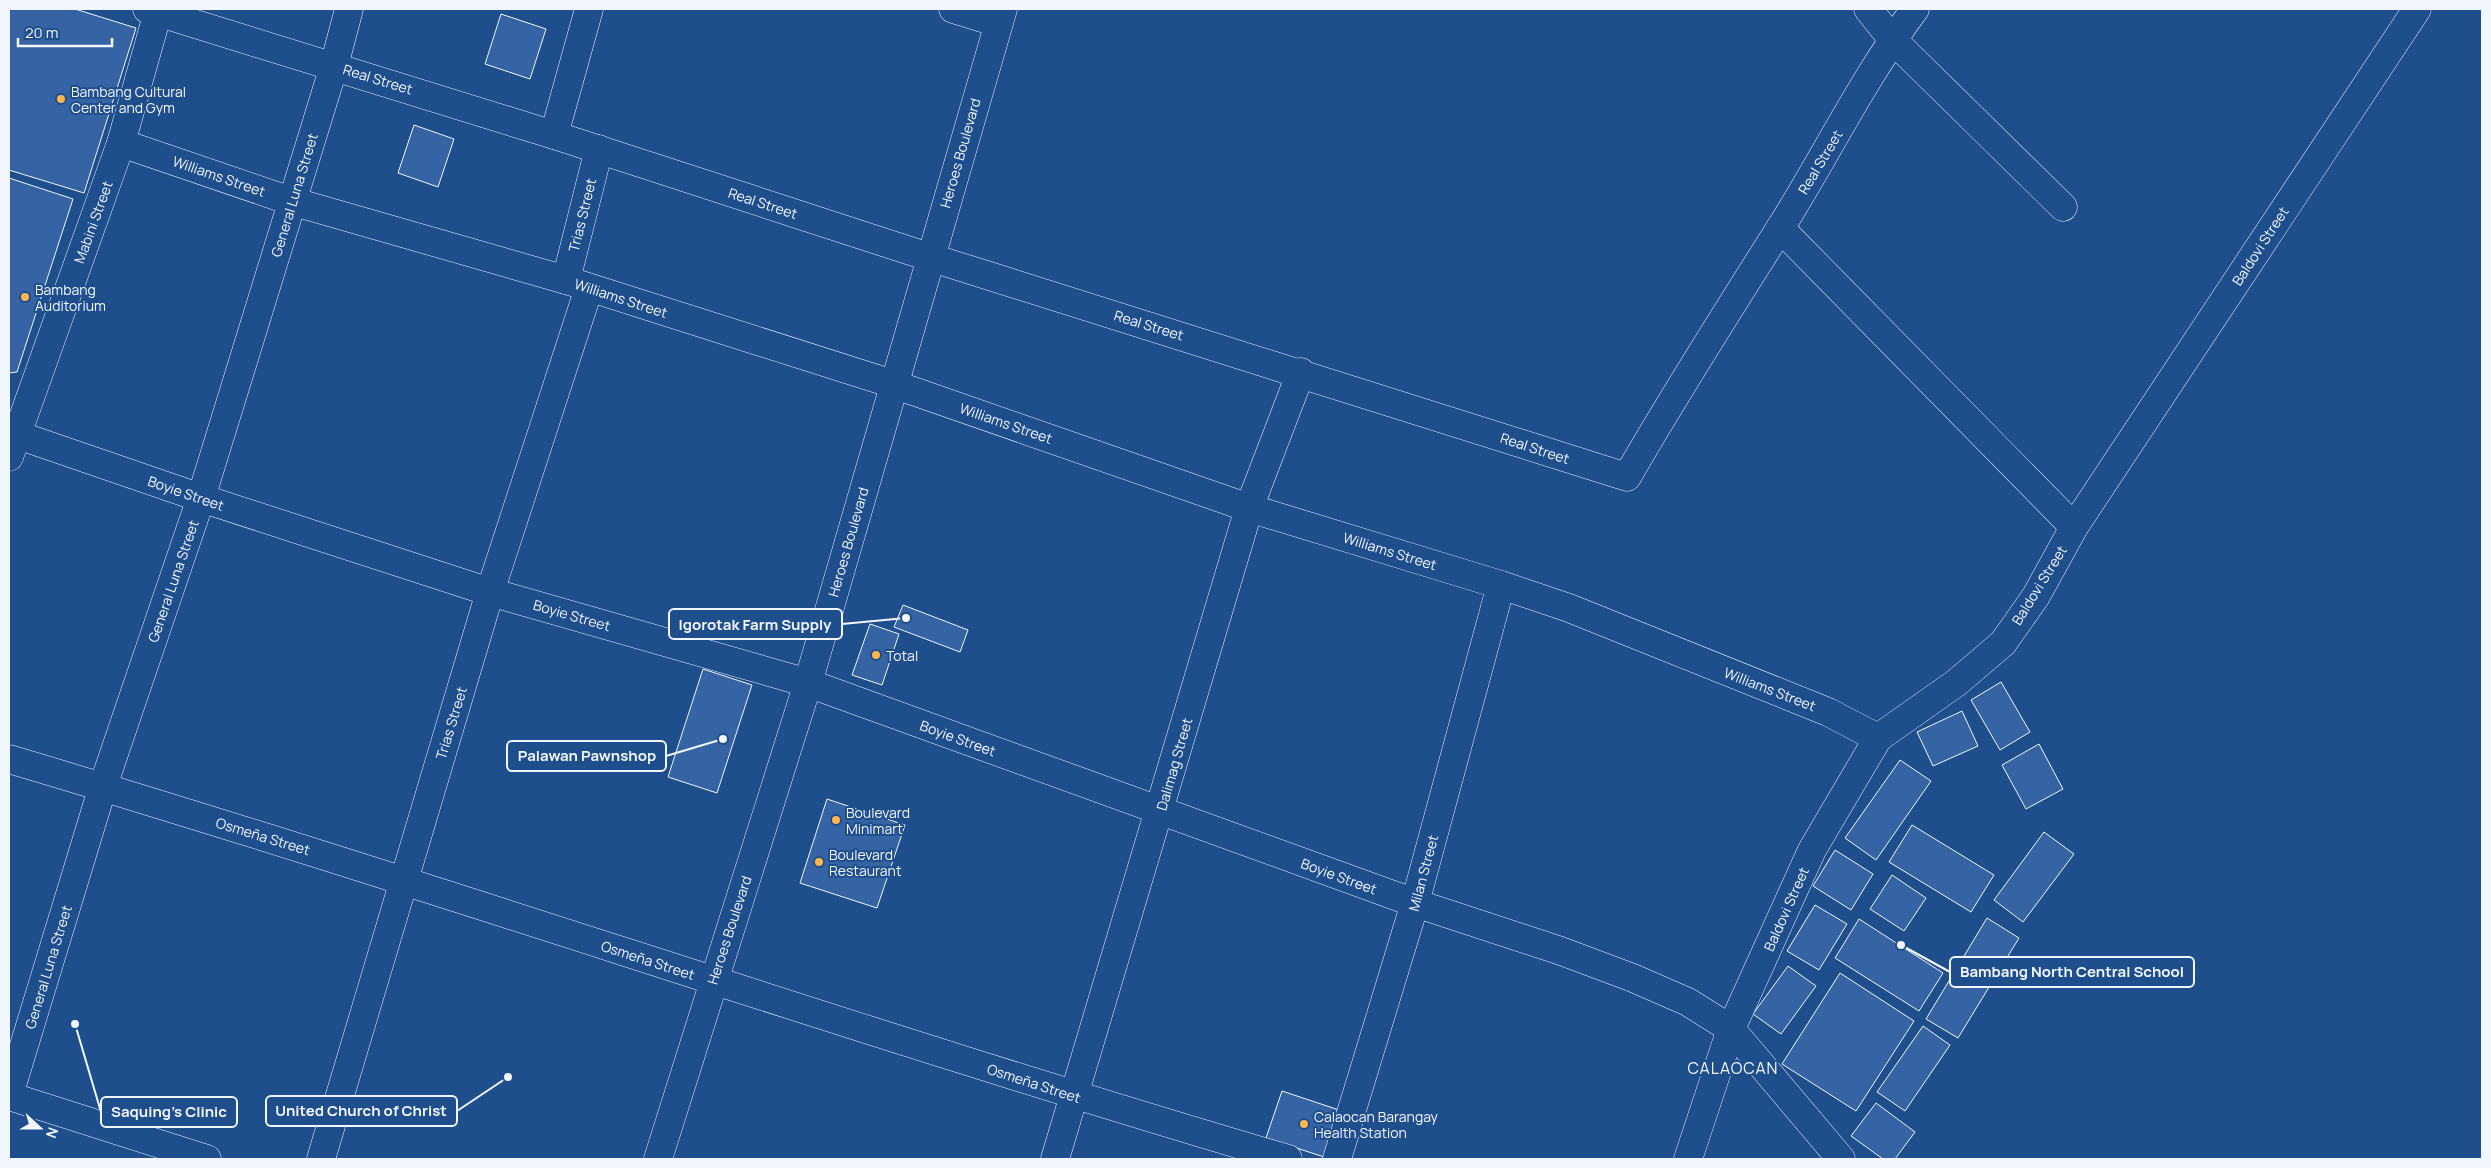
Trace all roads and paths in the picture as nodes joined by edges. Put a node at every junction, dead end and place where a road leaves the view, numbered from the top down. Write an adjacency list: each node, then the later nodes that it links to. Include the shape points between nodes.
1 (349, 9): 10 (street, General Luna Street)
2 (589, 9): 11 (street)
3 (953, 9): 8 (street)
4 (1868, 9): 9 (street)
5 (1915, 9): 9 (street, Real Street)
6 (2416, 9): 24 (street, Baldovi Street)
7 (153, 10): 10 (street, Real Street); 12 (street, Mabini Street)
8 (1001, 16): 17 (street, Heroes Boulevard)
9 (1892, 40): 15 (street); 16 (street, Real Street)
10 (334, 66): 11 (street, Real Street); 14 (street, General Luna Street)
11 (554, 134): 13 (street, Real Street)
12 (121, 143): 14 (street, Williams Street); 21 (street, Mabini Street)
13 (599, 149): 17 (street, Real Street); 18 (street, Trias Street)
14 (291, 201): 18 (street, Williams Street); 22 (street, General Luna Street)
15 (2064, 207)
16 (1780, 228): 19 (street, Real Street, via 1627,477); 24 (street)
17 (929, 257): 19 (street, Real Street); 20 (street, Heroes Boulevard)
18 (577, 284): 20 (street, Williams Street); 26 (street, Trias Street)
19 (1301, 372): 23 (street, Dalimag Street)
20 (893, 384): 23 (street, Williams Street); 27 (street, Heroes Boulevard)
21 (11, 441): 22 (street, Boyie Street)
22 (201, 498): 26 (street, Boyie Street); 30 (street, General Luna Street)
23 (1249, 508): 25 (street, Williams Street); 31 (street, Dalimag Street)
24 (2074, 527): 28 (street, Baldovi Street, via 2036,596 2003,642 1956,683)
25 (1501, 585): 28 (street, Williams Street, via 1569,608 1828,712); 33 (street, Milan Street)
26 (490, 592): 27 (street, Boyie Street); 32 (street, Trias Street)
27 (808, 683): 31 (street, Boyie Street); 34 (street, Heroes Boulevard)
28 (1878, 738): 35 (street, Baldovi Street, via 1812,850)
29 (9, 759): 30 (street, Osmeña Street)
30 (103, 786): 32 (street, Osmeña Street); 36 (street, General Luna Street)
31 (1160, 811): 33 (street, Boyie Street); 37 (street, Dalimag Street)
32 (404, 879): 34 (street, Osmeña Street); 39 (street, Trias Street)
33 (1415, 903): 35 (street, Boyie Street, via 1633,978 1688,1002); 43 (street, Milan Street)
34 (713, 981): 37 (street, Osmeña Street); 40 (street, Heroes Boulevard)
35 (1731, 1029): 44 (street, Baldovi Street); 45 (street, Boyie Street)
36 (9, 1095): 38 (street)
37 (1073, 1096): 41 (street, Dalimag Street); 42 (street, Osmeña Street)
38 (207, 1159)
39 (321, 1159)
40 (658, 1159)
41 (1056, 1159)
42 (1288, 1159)
43 (1338, 1159)
44 (1688, 1159)
45 (1841, 1159)

